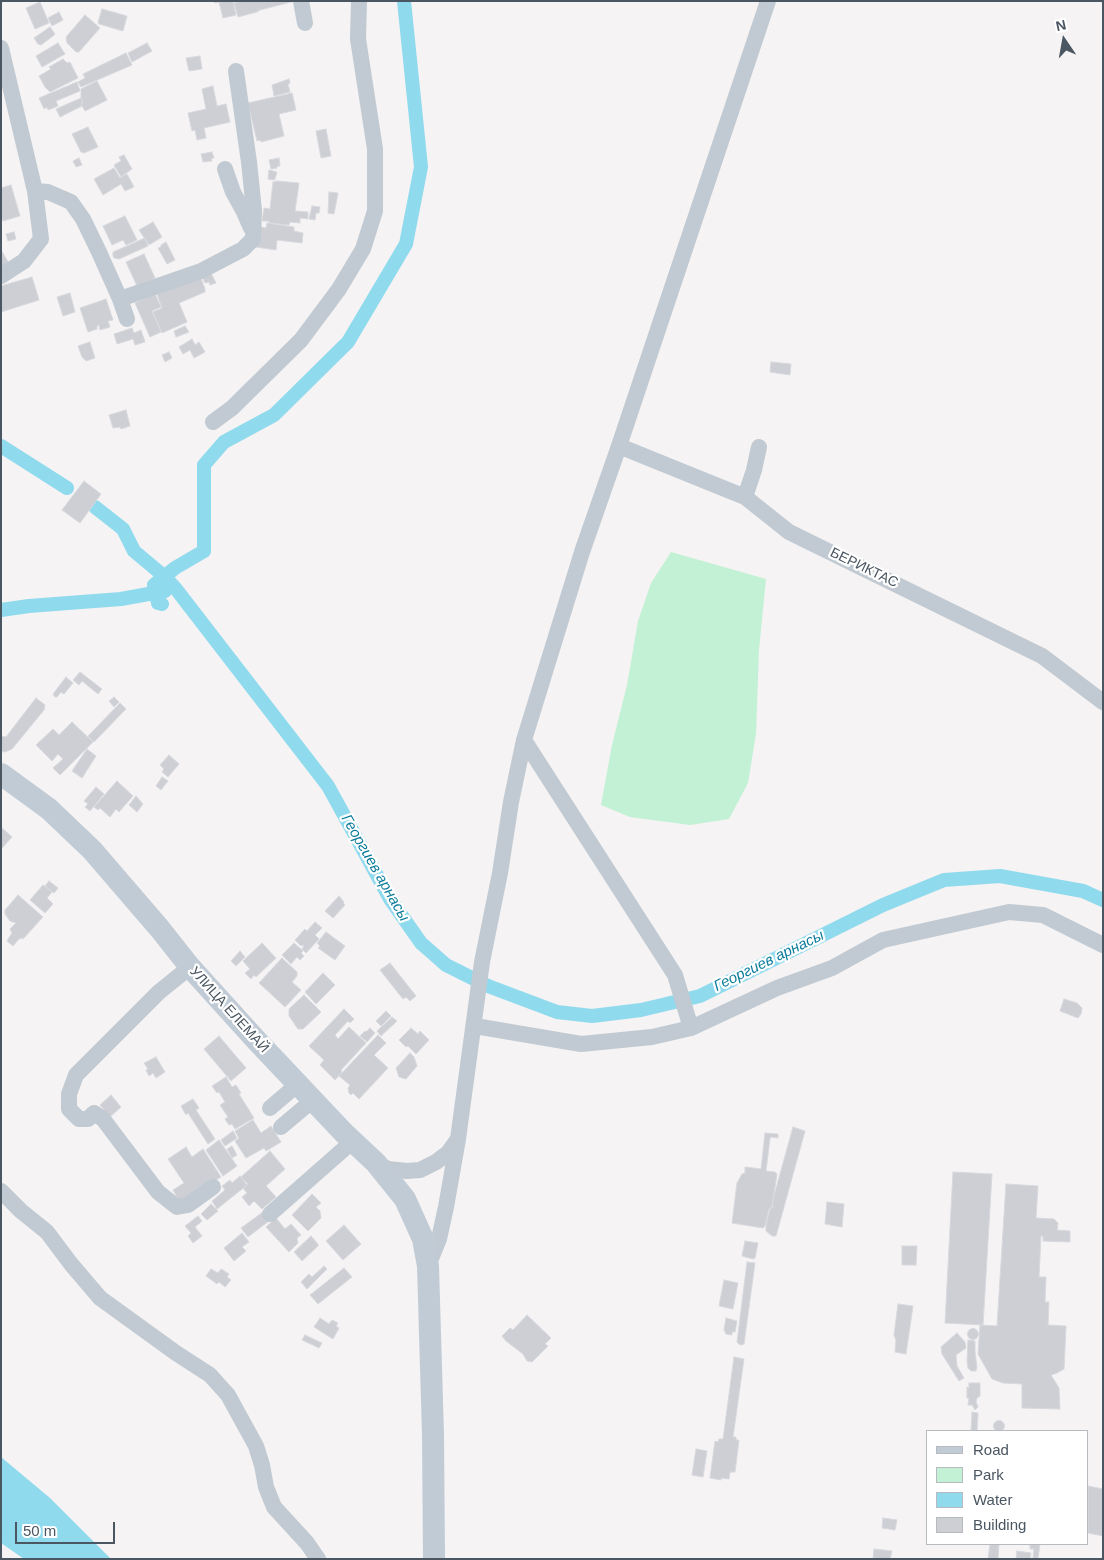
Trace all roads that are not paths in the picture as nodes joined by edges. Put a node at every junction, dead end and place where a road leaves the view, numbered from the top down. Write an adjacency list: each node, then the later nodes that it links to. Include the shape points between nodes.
1 (300, 1): 4 (street)
2 (358, 1): 13 (street, via 358,39 375,149 375,211 363,249 339,289 301,340 232,408)
3 (768, 1): 14 (street)
4 (305, 23)
5 (1, 48): 8 (street)
6 (236, 71): 9 (street, via 254,210)
7 (225, 169): 9 (street)
8 (35, 190): 10 (street, via 41,239 24,261); 11 (street, via 71,202 83,219)
9 (253, 236): 11 (street, via 244,250 201,271)
10 (1, 276)
11 (120, 299): 12 (street)
12 (127, 319)
13 (213, 422)
14 (619, 446): 16 (street, БЕРИКТАС); 18 (street, via 561,615)
15 (758, 447): 16 (street)
16 (745, 497): 17 (street, БЕРИКТАС, via 789,532 1042,656)
17 (1103, 702)
18 (524, 740): 22 (street, via 482,962); 23 (street, via 675,975)
19 (1, 774): 21 (street, УЛИЦА ЕЛЕМАЙ, via 49,809 92,850)
20 (1103, 945): 23 (street, via 1043,915 1009,912 883,940 832,968)
21 (190, 967): 24 (street, УЛИЦА ЕЛЕМАЙ); 30 (street, via 159,992 76,1075 69,1094 70,1109 79,1119 88,1119 94,1113 103,1119 158,1192 177,1207 188,1205)
22 (475, 1018): 23 (street, via 581,1044 652,1037); 27 (street)
23 (690, 1026)
24 (305, 1092): 25 (street); 26 (street); 28 (street, УЛИЦА ЕЛЕМАЙ)
25 (270, 1108)
26 (281, 1127)
27 (458, 1139): 29 (street, via 448,1153 420,1170 388,1168); 33 (street, via 439,1239)
28 (353, 1141): 29 (street, УЛИЦА ЕЛЕМАЙ); 32 (street)
29 (376, 1163): 33 (street, УЛИЦА ЕЛЕМАЙ, via 405,1199 423,1239)
30 (213, 1187)
31 (1, 1191): 34 (street, via 47,1232 100,1298 210,1375 228,1395 256,1446 274,1507)
32 (270, 1214)
33 (428, 1266): 35 (street, УЛИЦА ЕЛЕМАЙ)
34 (318, 1559)
35 (434, 1559)

